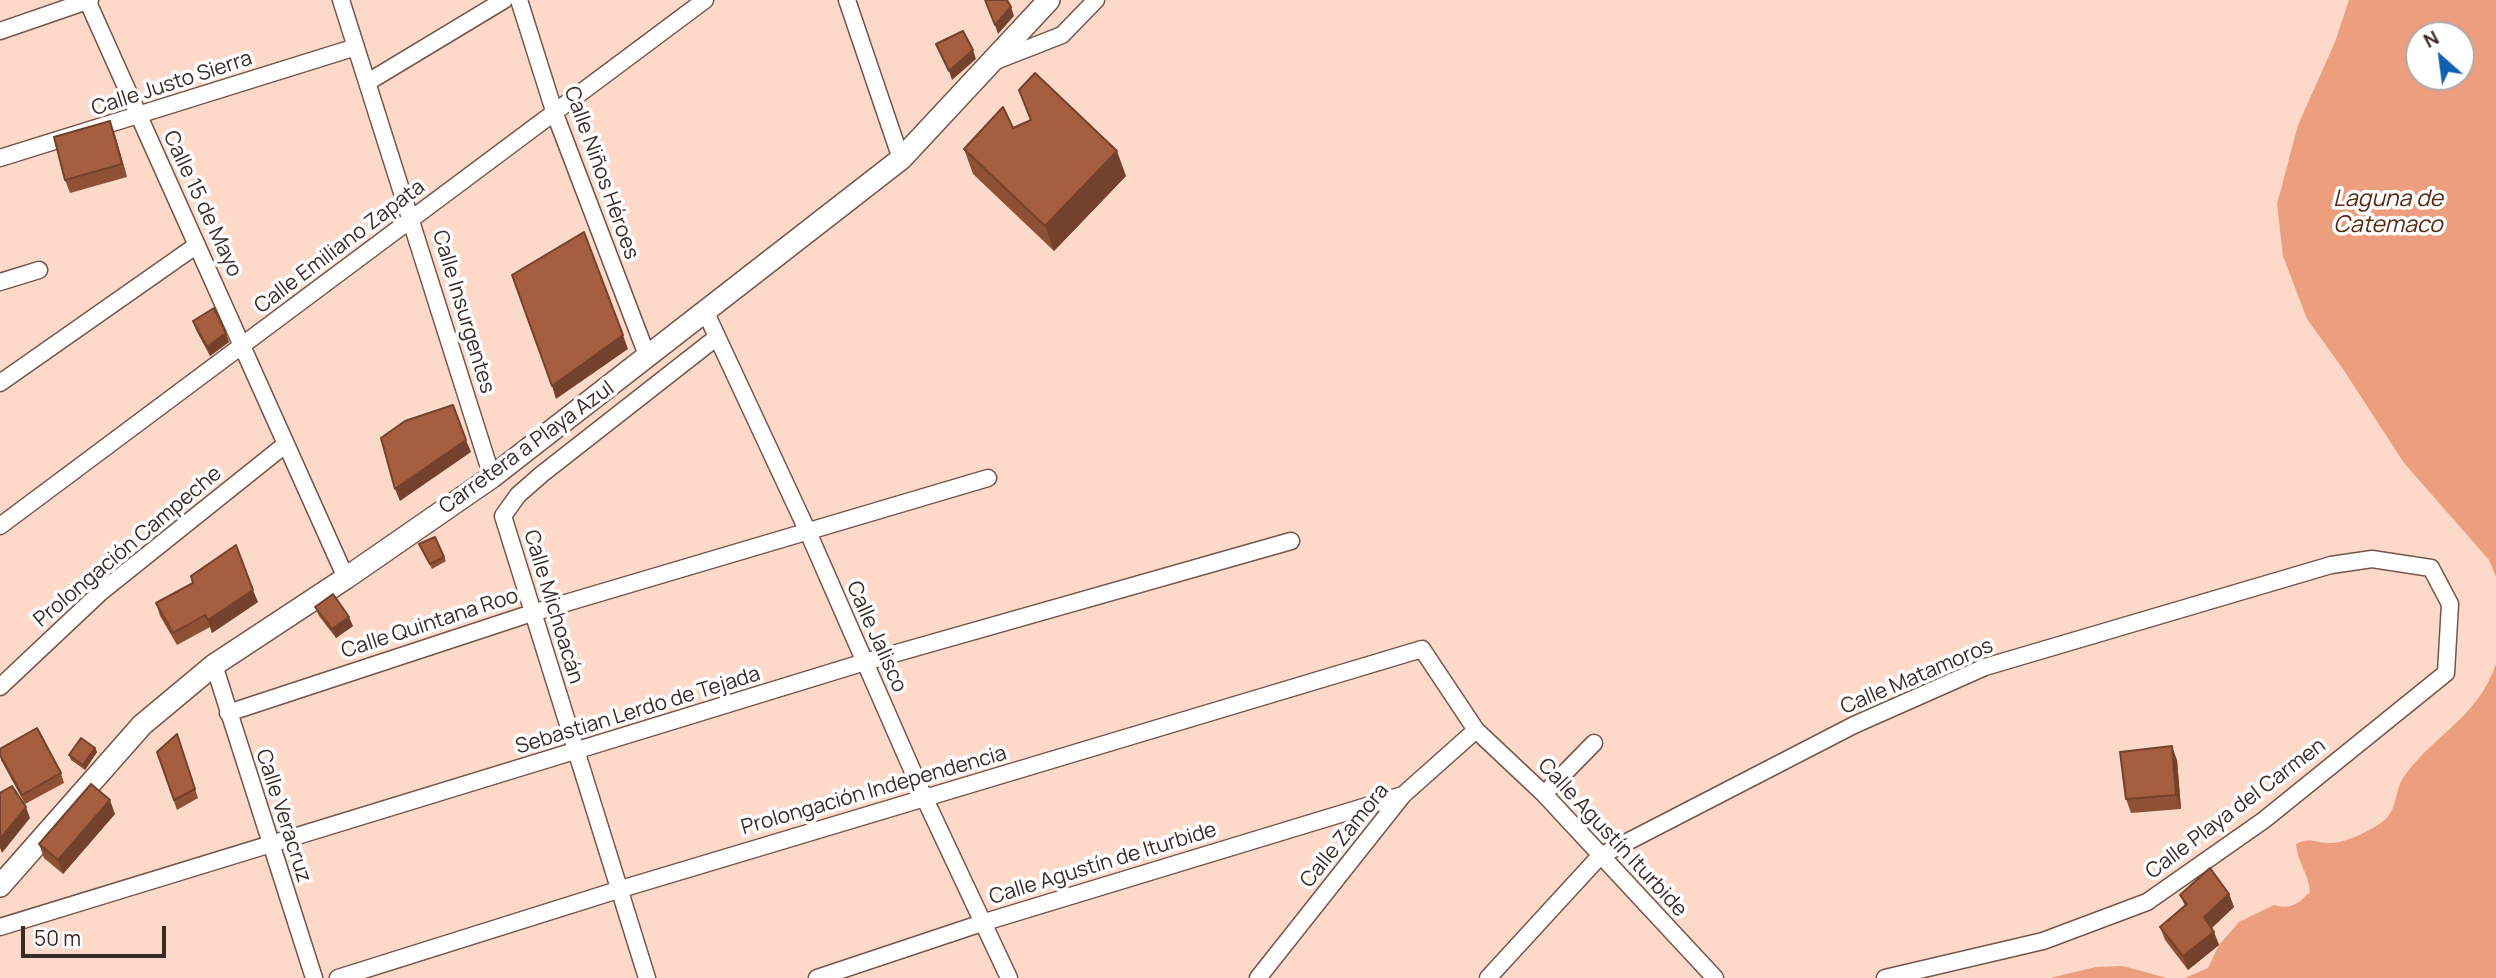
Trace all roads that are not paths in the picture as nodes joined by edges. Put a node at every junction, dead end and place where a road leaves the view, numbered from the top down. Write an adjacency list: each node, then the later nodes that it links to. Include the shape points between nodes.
1 (88, 0): 9 (street); 14 (street, Calle 15 de Mayo)
2 (341, 0): 10 (street, Calle Insurgentes)
3 (504, 0): 12 (street)
4 (519, 0): 13 (street, Calle Niños Héroes)
5 (705, 0): 13 (street, Calle Emiliano Zapata)
6 (847, 0): 16 (street)
7 (1049, 0): 11 (main road, Carretera a Playa Azul)
8 (1096, 0): 11 (street, via 1062,35)
9 (0, 31)
10 (356, 47): 12 (street, Calle Insurgentes); 14 (street, Calle Justo Sierra)
11 (990, 63): 16 (main road, Carretera a Playa Azul)
12 (368, 82): 17 (street, Calle Insurgentes)
13 (555, 114): 17 (street, Calle Emiliano Zapata); 24 (street, Calle Niños Héroes)
14 (139, 117): 15 (street, Calle Justo Sierra); 18 (street, Calle 15 de Mayo)
15 (0, 158)
16 (901, 159): 21 (main road, Carretera a Playa Azul)
17 (412, 218): 23 (street, Calle Emiliano Zapata); 27 (street, Calle Insurgentes)
18 (197, 245): 23 (street, Calle 15 de Mayo); 25 (street)
19 (39, 270): 20 (street)
20 (0, 282)
21 (706, 313): 22 (street, Calle Jalisco); 24 (main road, Carretera a Playa Azul)
22 (717, 337): 30 (street, Calle Jalisco); 34 (street, Calle Michoacán, via 534,481 503,516)
23 (244, 345): 26 (street, Calle 15 de Mayo); 29 (street, Calle Emiliano Zapata)
24 (648, 358): 27 (main road, Carretera a Playa Azul)
25 (0, 383)
26 (286, 444): 33 (street, Calle 15 de Mayo); 38 (street, Prolongación Campeche, via 101,592)
27 (492, 477): 33 (main road, Carretera a Playa Azul)
28 (988, 478): 30 (street, Calle Quintana Roo)
29 (0, 526)
30 (808, 532): 34 (street, Calle Quintana Roo); 36 (street, Calle Jalisco)
31 (1291, 541): 36 (street, Sebastian Lerdo de Tejada)
32 (2431, 568): 47 (street, Calle Matamoros, via 2372,559 2331,565 1985,667 1854,725); 60 (street, Calle Playa del Carmen, via 2450,604 2446,673 2264,820 2147,902 2043,941)
33 (346, 578): 37 (main road, Carretera a Playa Azul)
34 (532, 613): 39 (street, Calle Quintana Roo); 42 (street, Calle Michoacán)
35 (1422, 649): 40 (street, Calle Agustín Iturbide); 45 (street, Prolongación Independencia)
36 (864, 662): 42 (street, Sebastian Lerdo de Tejada); 45 (street, Calle Jalisco)
37 (214, 665): 39 (street, Calle Veracruz); 48 (main road, Carretera a Playa Azul, via 142,725)
38 (0, 687)
39 (228, 713): 46 (street, Calle Veracruz)
40 (1476, 730): 43 (street, Calle Agustín Iturbide); 44 (street, Calle Zamora)
41 (1594, 743): 43 (street)
42 (576, 753): 46 (street, Sebastian Lerdo de Tejada); 49 (street, Calle Michoacán)
43 (1544, 794): 47 (street, Calle Agustín Iturbide)
44 (1403, 795): 50 (street, Calle Agustín de Iturbide); 57 (street, Calle Zamora)
45 (924, 797): 49 (street, Prolongación Independencia); 50 (street, Calle Jalisco)
46 (269, 844): 51 (street, Sebastian Lerdo de Tejada); 52 (street, Calle Veracruz)
47 (1600, 856): 58 (street, Calle Matamoros); 59 (street, Calle Agustín Iturbide)
48 (0, 887)
49 (621, 889): 53 (street, Prolongación Independencia); 54 (street, Calle Michoacán)
50 (985, 922): 55 (street, Calle Agustín de Iturbide); 56 (street, Calle Jalisco)
51 (0, 927)
52 (314, 978)
53 (338, 978)
54 (647, 978)
55 (817, 978)
56 (1009, 978)
57 (1258, 978)
58 (1488, 978)
59 (1715, 978)
60 (1885, 978)

